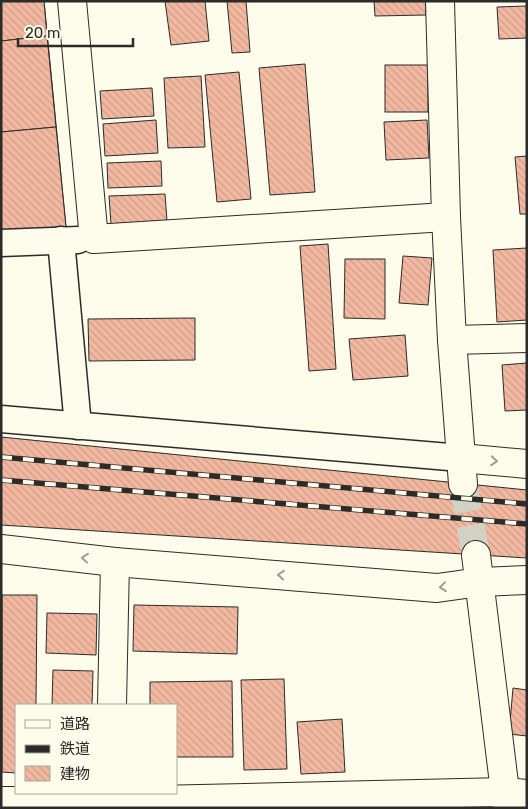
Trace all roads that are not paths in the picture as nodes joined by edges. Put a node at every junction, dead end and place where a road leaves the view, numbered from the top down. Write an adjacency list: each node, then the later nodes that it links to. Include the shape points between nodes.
1 (72, 1): 4 (street)
2 (440, 1): 3 (street)
3 (446, 217): 4 (street); 8 (street)
4 (94, 239): 5 (street)
5 (61, 240): 6 (street); 10 (street)
6 (1, 243)
7 (527, 338): 8 (street)
8 (452, 340): 12 (street)
9 (1, 419): 10 (street)
10 (78, 426): 12 (street)
11 (527, 464): 12 (street, one-way to 11)
12 (462, 471)
13 (1, 549): 15 (street, one-way to 13)
14 (476, 555): 17 (street)
15 (115, 562): 17 (street, one-way to 15, via 436,588); 18 (street)
16 (527, 580): 17 (street)
17 (480, 582): 19 (street)
18 (112, 704)
19 (513, 798): 20 (street)
20 (110, 800): 21 (street)
21 (1, 801)

